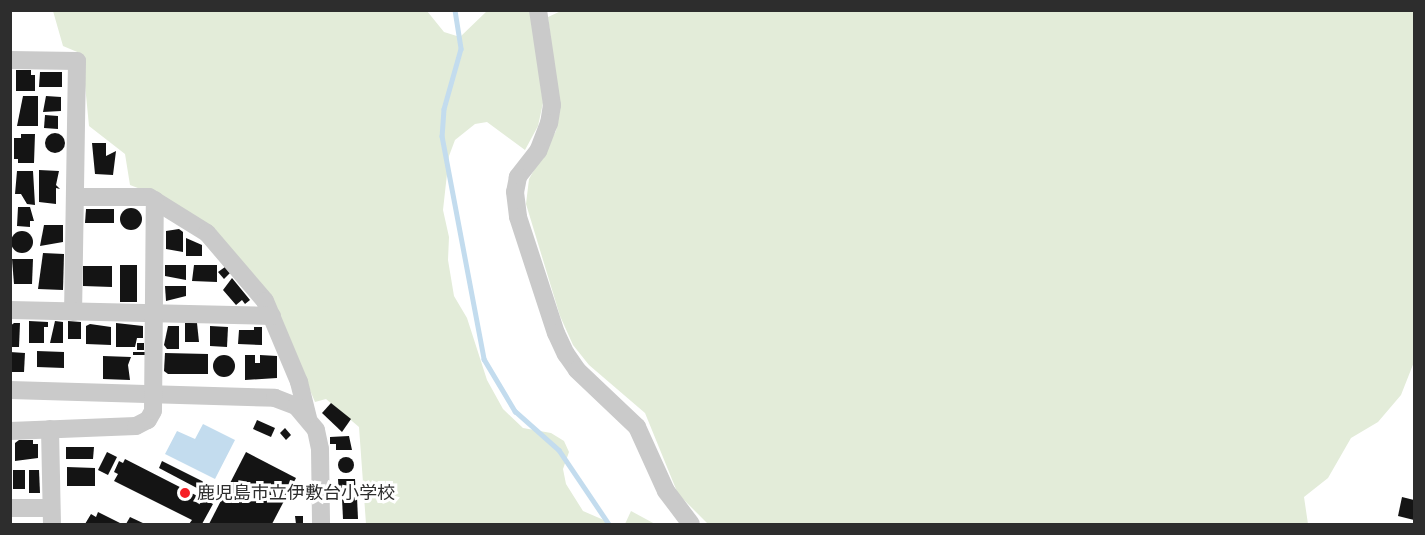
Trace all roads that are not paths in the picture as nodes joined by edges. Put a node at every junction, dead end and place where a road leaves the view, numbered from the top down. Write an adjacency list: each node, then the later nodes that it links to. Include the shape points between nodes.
1 (538, 10): 17 (street, via 552,105 538,151 518,177 518,217 566,354 577,370 637,427 666,491)
2 (10, 60): 3 (street, via 77,61)
3 (75, 197): 4 (street); 6 (street)
4 (154, 200): 7 (street); 8 (street, via 207,233 265,301)
5 (10, 310): 6 (street)
6 (73, 312): 7 (street)
7 (155, 312): 8 (street); 10 (street)
8 (272, 316): 11 (street, via 299,382)
9 (10, 390): 10 (street)
10 (153, 392): 11 (street, via 275,398 296,406); 12 (street, via 153,411 148,420 136,426)
11 (308, 418): 16 (street, via 320,449)
12 (50, 429): 13 (street); 15 (street)
13 (10, 430)
14 (10, 508): 15 (street)
15 (52, 516)
16 (321, 525)
17 (691, 525)

